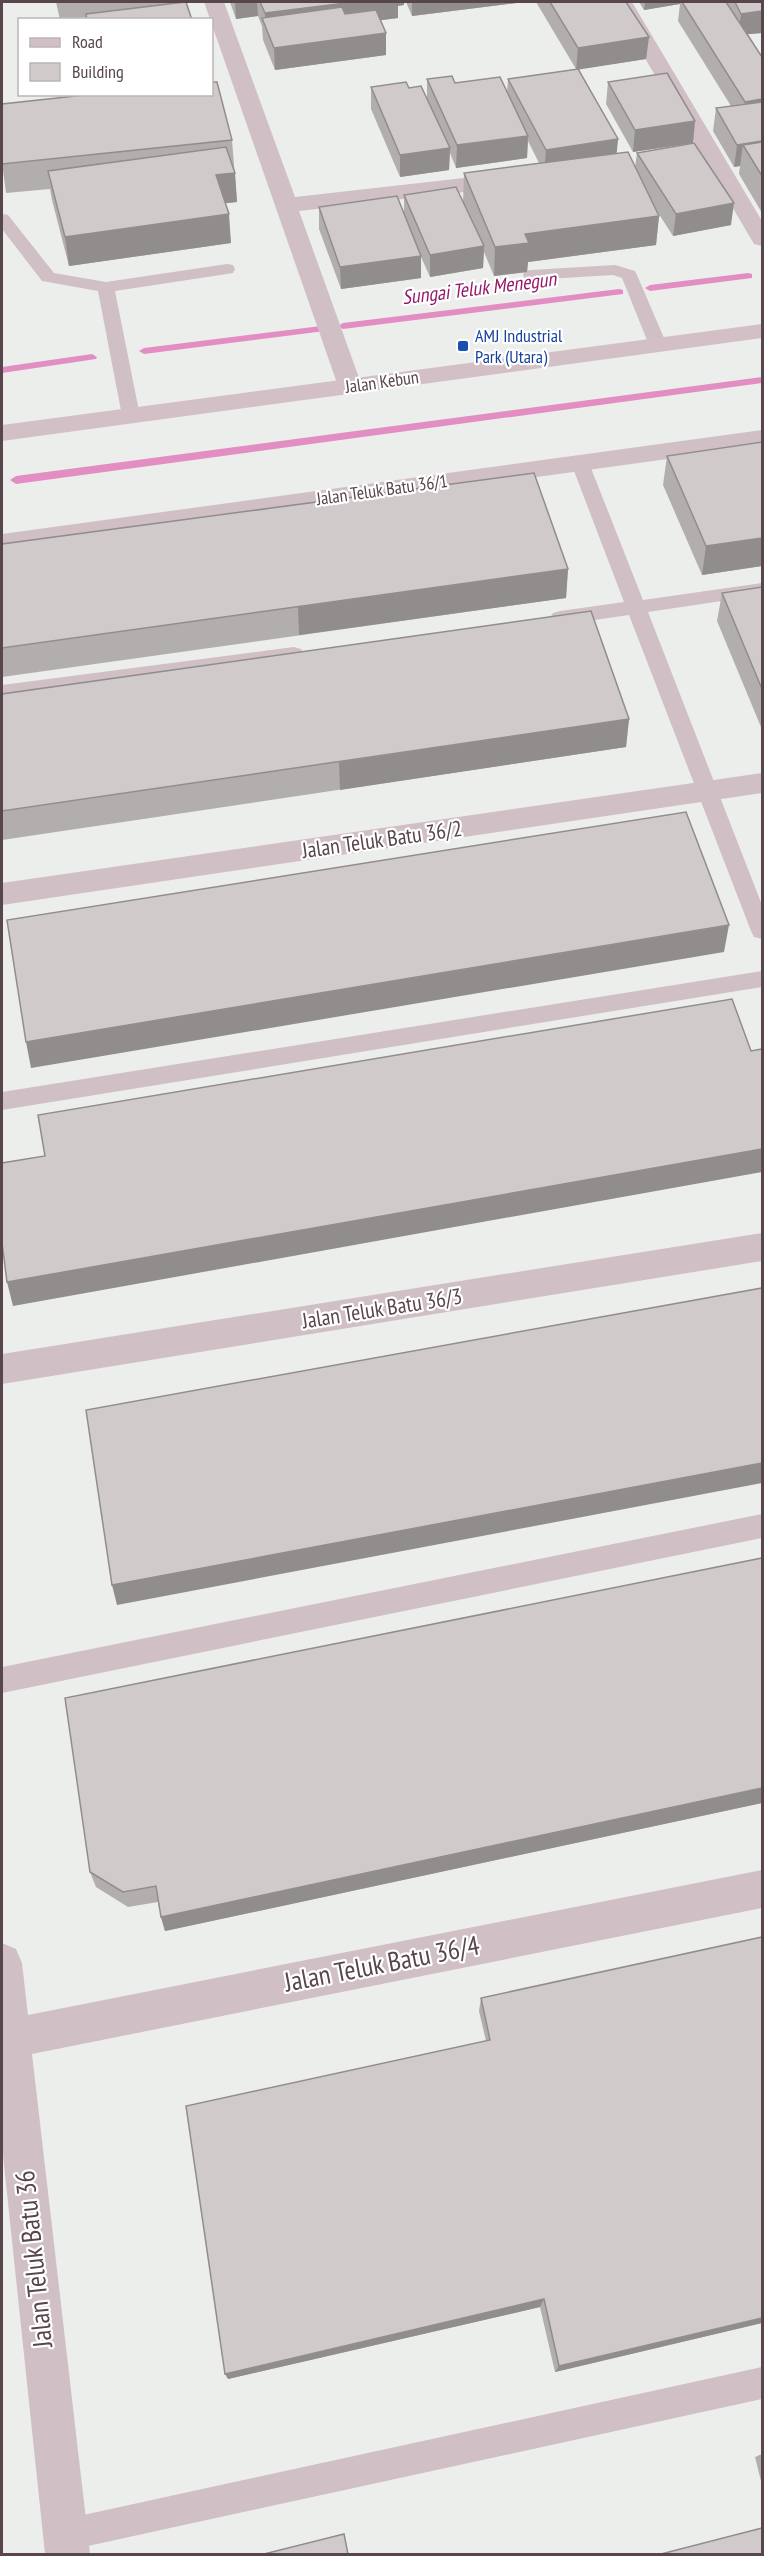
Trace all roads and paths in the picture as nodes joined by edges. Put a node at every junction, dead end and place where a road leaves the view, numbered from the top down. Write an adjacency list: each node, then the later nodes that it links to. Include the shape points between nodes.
1 (214, 2): 4 (street)
2 (622, 2): 6 (street)
3 (529, 178): 4 (street)
4 (288, 205): 12 (street)
5 (2, 219): 9 (lane, via 48,277)
6 (762, 239)
7 (227, 269): 9 (lane)
8 (531, 275): 11 (lane, via 615,270 629,275)
9 (106, 287): 13 (lane)
10 (762, 331): 11 (main road, Jalan Kebun)
11 (658, 345): 12 (main road, Jalan Kebun)
12 (350, 386): 13 (main road, Jalan Kebun)
13 (131, 416): 14 (main road, Jalan Kebun)
14 (2, 433)
15 (762, 438): 16 (street, Jalan Teluk Batu 36/1)
16 (580, 463): 17 (street, Jalan Teluk Batu 36/1); 19 (lane)
17 (2, 543)
18 (762, 589): 19 (lane)
19 (637, 608): 20 (lane); 24 (lane)
20 (542, 620)
21 (307, 652): 22 (lane)
22 (2, 692)
23 (762, 783): 24 (street, Jalan Teluk Batu 36/2)
24 (708, 791): 25 (street, Jalan Teluk Batu 36/2); 26 (lane)
25 (2, 894)
26 (762, 931)
27 (762, 979): 28 (lane)
28 (2, 1101)
29 (762, 1247): 30 (street, Jalan Teluk Batu 36/3)
30 (2, 1369)
31 (762, 1526): 32 (lane)
32 (2, 1680)
33 (762, 1889): 35 (street, Jalan Teluk Batu 36/4)
34 (2, 1964): 35 (street, Jalan Teluk Batu 36)
35 (6, 2039): 37 (street, Jalan Teluk Batu 36)
36 (762, 2383): 37 (lane)
37 (66, 2545)

